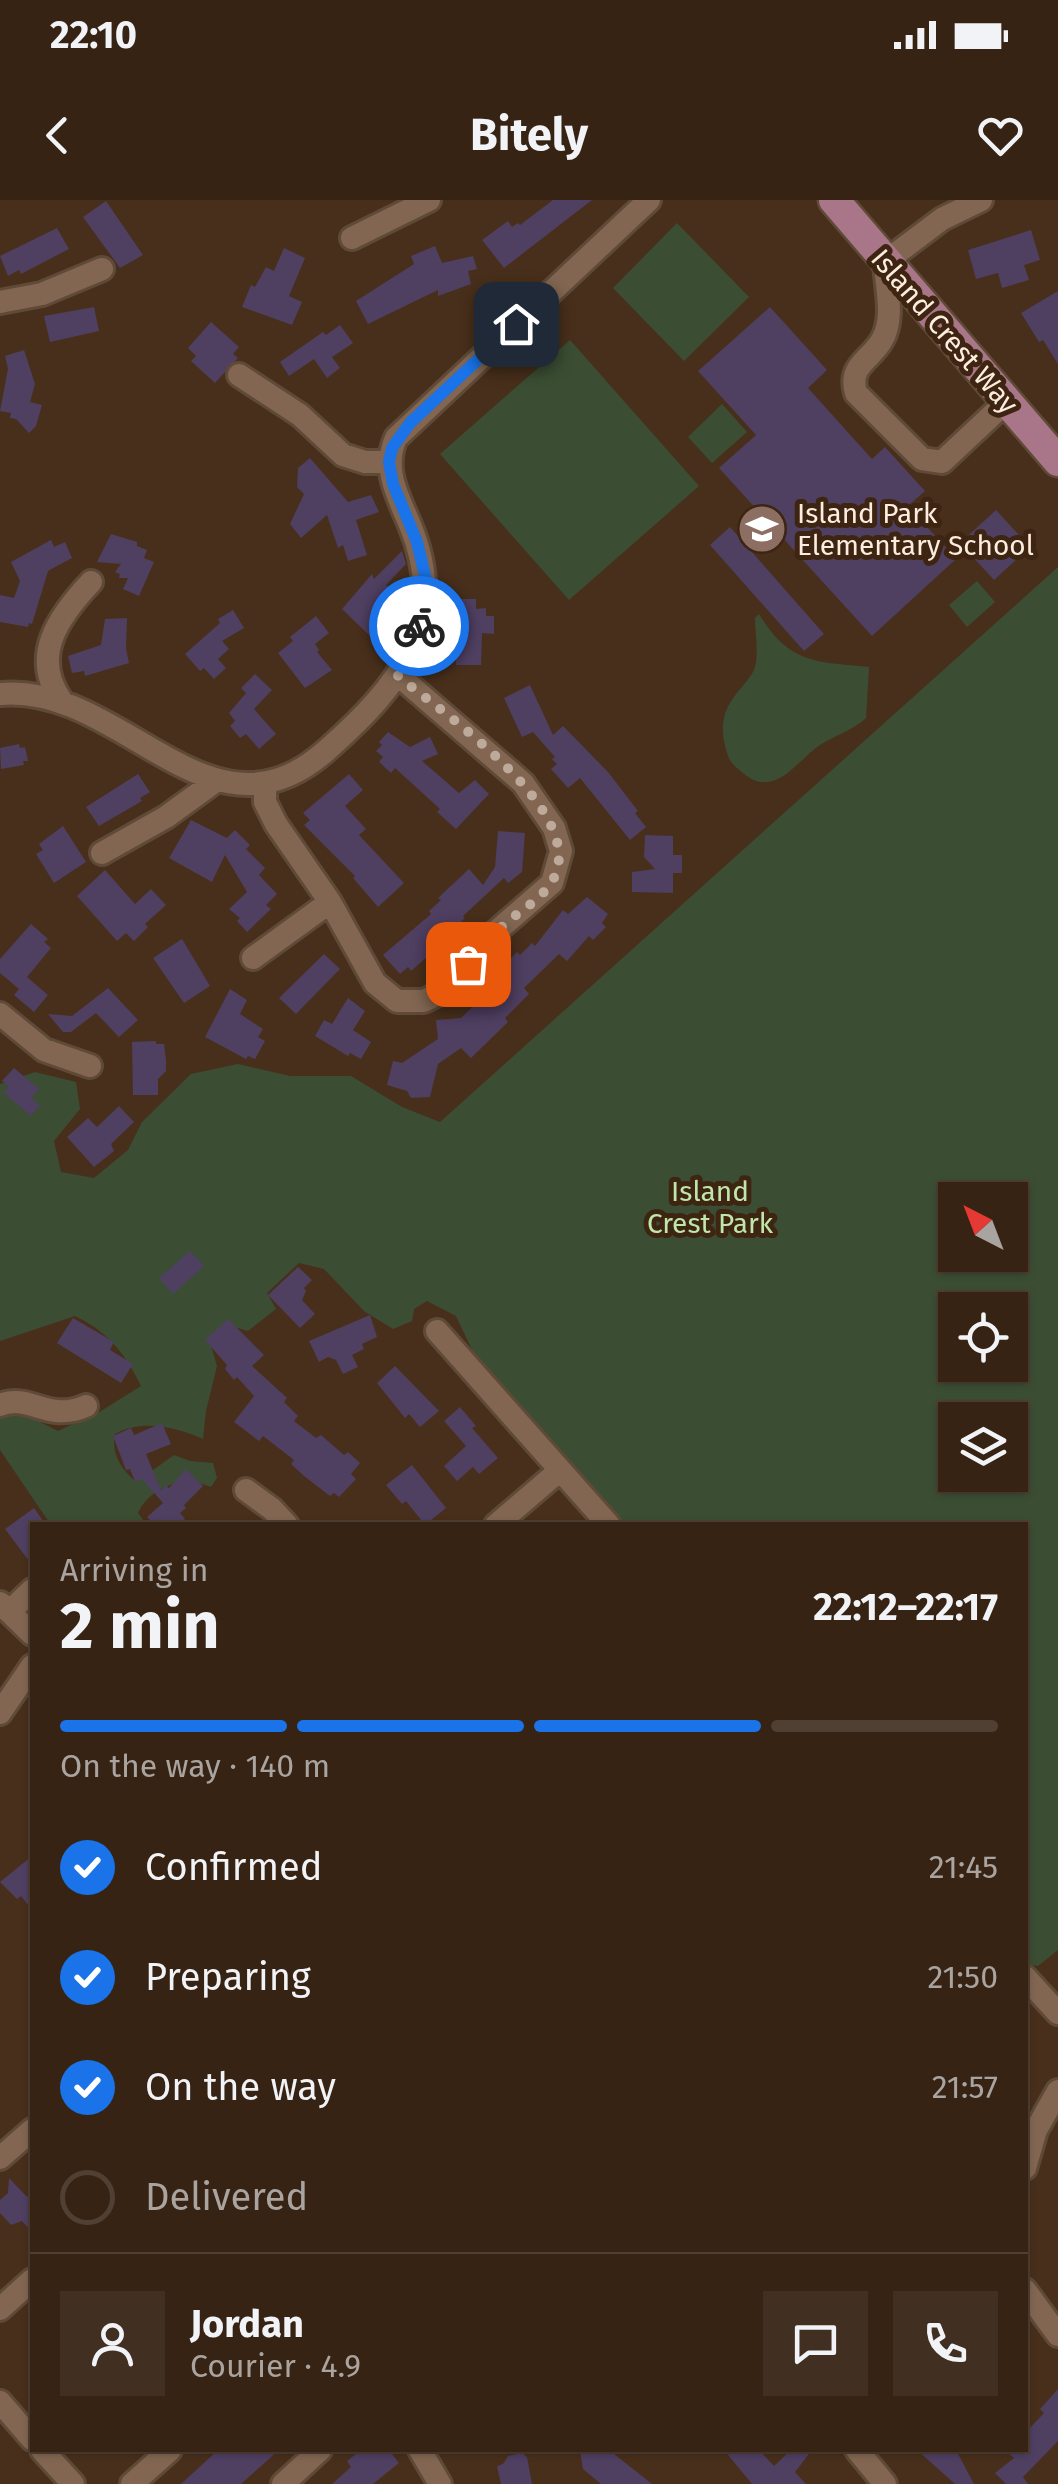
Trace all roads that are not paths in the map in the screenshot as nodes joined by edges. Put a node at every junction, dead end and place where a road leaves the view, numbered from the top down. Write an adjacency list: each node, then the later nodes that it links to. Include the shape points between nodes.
1 (429, 200): 5 (street)
2 (649, 200): 12 (street, via 410,423 396,438)
3 (834, 200): 6 (main road, Island Crest Way)
4 (981, 200): 6 (street, via 942,219)
5 (352, 238)
6 (885, 262): 10 (main road, Island Crest Way); 10 (street, via 890,316 883,339 857,367 856,393 922,459 942,462)
7 (102, 268): 8 (street, via 42,294)
8 (0, 302)
9 (239, 375): 12 (street, via 300,415 343,455)
10 (1006, 402): 11 (main road, Island Crest Way)
11 (1058, 461)
12 (389, 462): 14 (street, via 426,580 416,637)
13 (91, 582): 16 (street, via 51,638 45,662)
14 (398, 676): 18 (street, via 311,765); 20 (street, via 523,783 554,828 558,868 537,899 491,936 442,992 424,1001 397,1001 375,984)
15 (0, 694): 16 (street)
16 (61, 700): 17 (street)
17 (217, 780): 18 (street); 19 (street)
18 (265, 785): 20 (street, via 276,824)
19 (102, 853)
20 (330, 902): 21 (street)
21 (253, 958)
22 (0, 1014): 23 (street, via 44,1050)
23 (90, 1066)
24 (437, 1331): 27 (street)
25 (0, 1405): 26 (street, via 66,1415)
26 (86, 1406)
27 (559, 1471): 30 (street); 31 (street)
28 (246, 1490): 29 (street)
29 (284, 1522)
30 (500, 1522)
31 (606, 1522)
32 (30, 1591): 33 (street)
33 (4, 1608): 34 (street)
34 (30, 1632)
35 (30, 1669): 36 (street)
36 (0, 1713)
37 (1028, 1980): 38 (street)
38 (1058, 2013)
39 (1058, 2091): 42 (street)
40 (30, 2132): 41 (street)
41 (0, 2158)
42 (1028, 2158)
43 (30, 2282): 45 (street)
44 (1028, 2294): 46 (street)
45 (0, 2308)
46 (1058, 2335)
47 (0, 2402): 48 (street)
48 (30, 2434)
49 (46, 2452): 54 (street)
50 (168, 2452): 55 (street)
51 (318, 2452): 56 (street)
52 (421, 2452): 57 (street)
53 (859, 2452): 58 (street)
54 (72, 2484)
55 (132, 2484)
56 (283, 2484)
57 (440, 2484)
58 (886, 2484)

